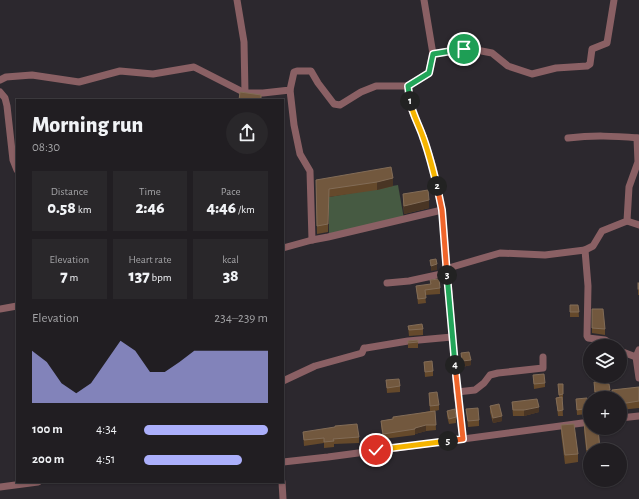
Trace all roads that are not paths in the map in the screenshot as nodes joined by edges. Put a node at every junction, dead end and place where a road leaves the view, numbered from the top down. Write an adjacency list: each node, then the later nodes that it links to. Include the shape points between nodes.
1 (237, 0): 9 (street, via 244,42)
2 (424, 0): 4 (street)
3 (614, 0): 4 (street, via 607,43 592,49 590,64 587,66 556,68 532,74 508,66 492,53 478,50 464,49)
4 (433, 54): 6 (street, via 429,73)
5 (0, 80): 9 (street, via 6,77 32,75 79,82 120,71 153,74 194,67)
6 (408, 86): 7 (street, via 376,86 340,105 334,104 311,71 296,71); 13 (street, via 411,108 423,136)
7 (290, 90): 9 (street); 16 (street, via 300,154 310,170)
8 (0, 92): 12 (street, via 7,106)
9 (245, 93)
10 (568, 138): 11 (street, via 592,135)
11 (638, 138): 14 (street, via 638,162 629,187)
12 (16, 168)
13 (442, 210): 16 (street); 19 (street)
14 (627, 221): 15 (street); 18 (street, via 602,231 593,246)
15 (639, 224)
16 (312, 240): 17 (street)
17 (284, 248)
18 (585, 250): 19 (street, via 544,255 500,253 452,267); 24 (street, via 588,286 587,336)
19 (446, 273): 20 (street); 23 (street)
20 (388, 283)
21 (16, 306): 22 (street)
22 (0, 309)
23 (452, 337): 29 (street, via 364,348 362,353 315,366); 30 (street)
24 (596, 339)
25 (627, 352): 26 (street)
26 (637, 353): 28 (street)
27 (543, 357): 30 (street, via 543,368 490,375 475,390)
28 (639, 378)
29 (284, 381)
30 (457, 392): 34 (street)
31 (639, 416): 32 (street)
32 (627, 417)
33 (583, 423): 34 (street)
34 (463, 439): 35 (street)
35 (284, 462)
36 (30, 483): 38 (street)
37 (282, 483): 39 (street)
38 (0, 487)
39 (283, 499)

